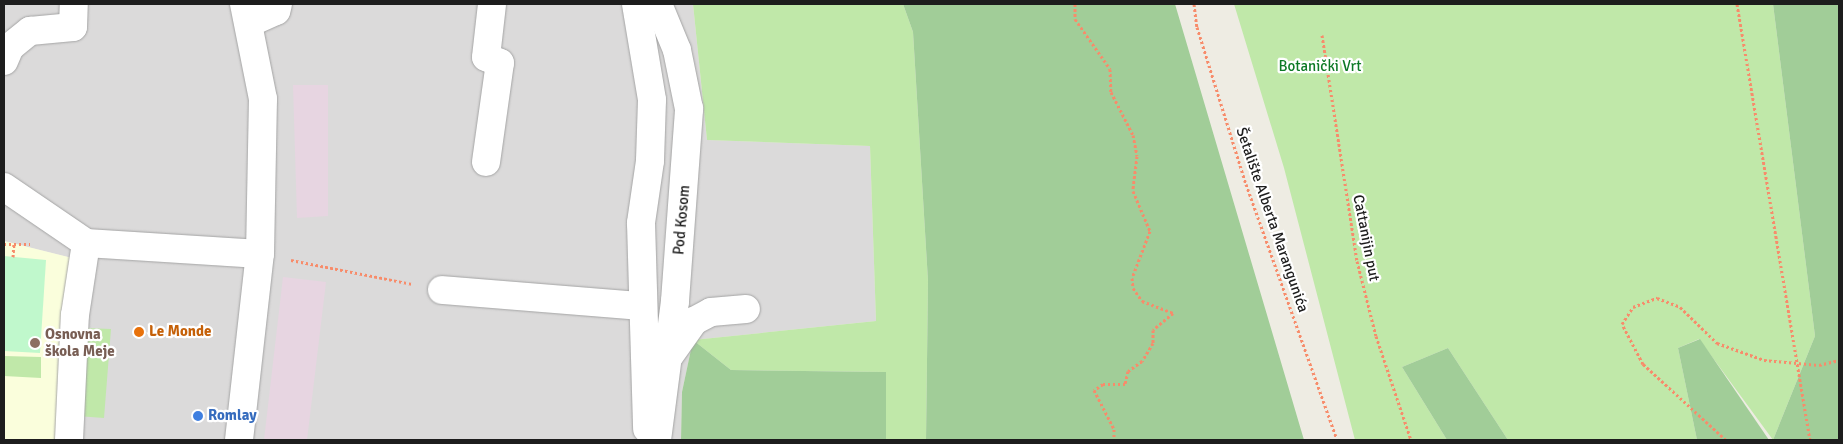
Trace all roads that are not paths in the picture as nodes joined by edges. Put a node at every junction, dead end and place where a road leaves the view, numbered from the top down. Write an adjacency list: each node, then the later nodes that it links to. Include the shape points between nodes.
1 (74, 4): 7 (street, via 73,27 30,31 10,47)
2 (278, 4): 6 (street, via 276,11)
3 (492, 4): 8 (street, via 486,57 500,63)
4 (636, 4): 13 (street, via 652,100 650,161 641,223)
5 (658, 4): 15 (street, Pod Kosom, via 677,50 689,109)
6 (247, 13): 11 (street, via 263,99)
7 (4, 61)
8 (486, 162)
9 (4, 187): 10 (street)
10 (86, 243): 11 (street); 16 (street, via 75,315)
11 (260, 254): 17 (street)
12 (442, 290): 13 (street)
13 (640, 306): 18 (street)
14 (746, 309): 15 (street, via 711,312 694,321)
15 (668, 358): 19 (street, Pod Kosom)
16 (69, 440)
17 (239, 440)
18 (648, 440)
19 (657, 440)

